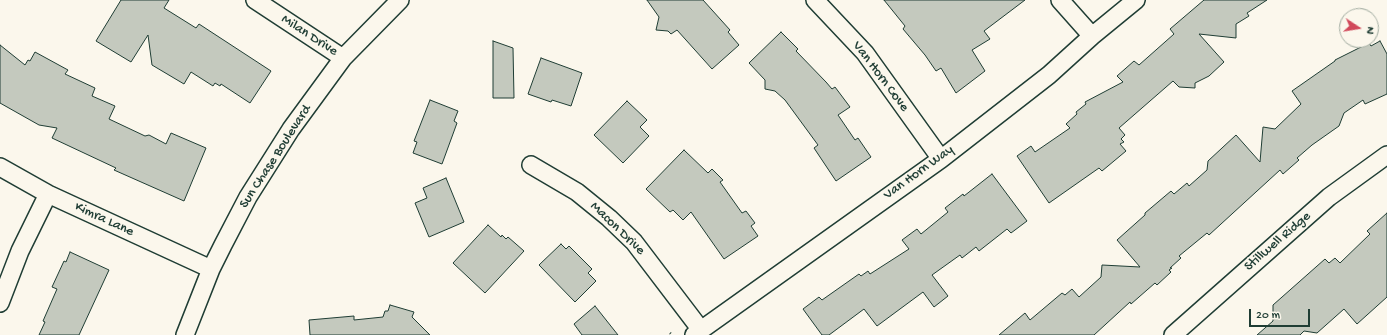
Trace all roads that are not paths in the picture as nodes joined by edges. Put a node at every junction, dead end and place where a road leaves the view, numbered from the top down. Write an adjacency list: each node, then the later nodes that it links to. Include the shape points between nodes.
1 (255, 0): 7 (street, Milan Drive)
2 (400, 0): 7 (street, Sun Chase Boulevard)
3 (815, 0): 9 (street, Van Horn Cove, via 865,53)
4 (1060, 0): 6 (street)
5 (1136, 0): 6 (street, Van Horn Way)
6 (1092, 36): 9 (street, Van Horn Way, via 1049,76)
7 (343, 58): 13 (street, Sun Chase Boulevard, via 290,129 248,197)
8 (1387, 155): 17 (street, Stillwell Ridge, via 1329,197)
9 (941, 159): 15 (street, Van Horn Way)
10 (531, 165): 15 (street, Macon Drive, via 577,192 634,242)
11 (0, 166): 12 (street, Kimra Lane)
12 (48, 194): 13 (street, Kimra Lane); 14 (street, via 20,251)
13 (211, 269): 16 (street, Sun Chase Boulevard)
14 (0, 303)
15 (697, 332)
16 (185, 335)
17 (1173, 335)

